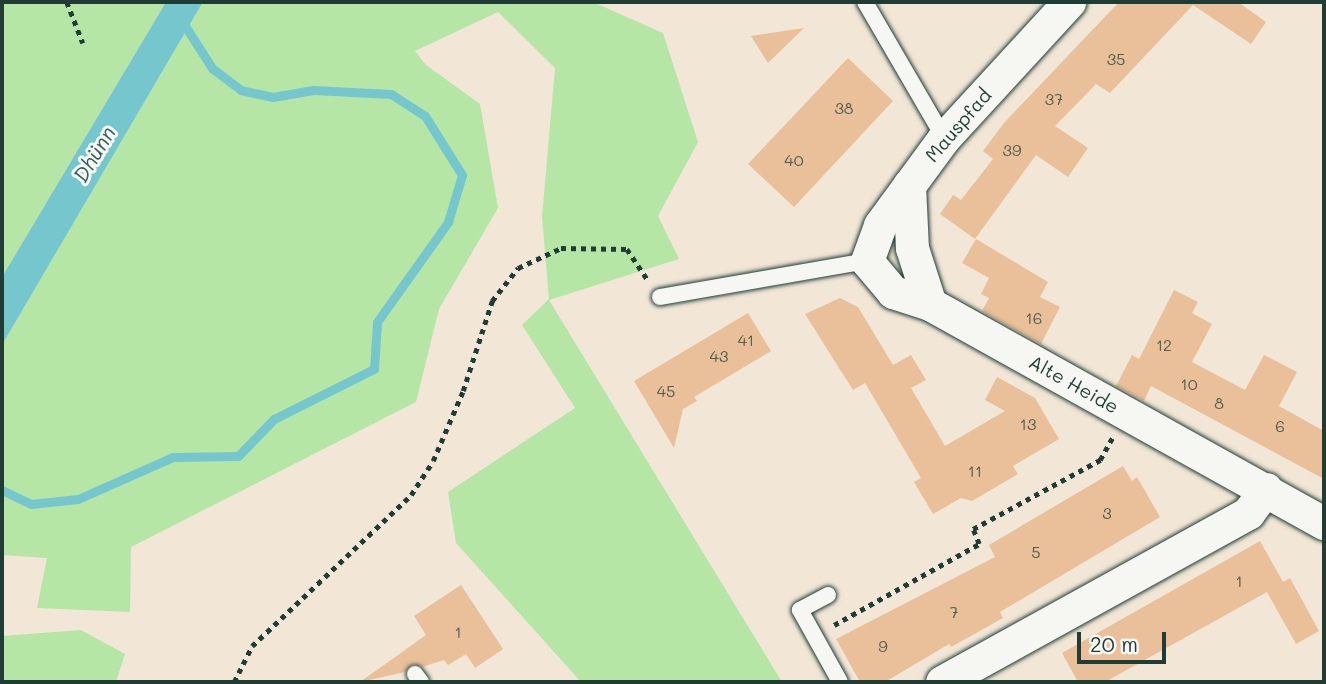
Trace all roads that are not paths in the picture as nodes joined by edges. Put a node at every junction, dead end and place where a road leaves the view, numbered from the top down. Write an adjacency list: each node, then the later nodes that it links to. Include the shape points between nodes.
1 (865, 2): 3 (lane)
2 (1069, 2): 3 (street, Mauspfad)
3 (944, 138): 4 (street, Mauspfad)
4 (909, 185): 5 (street, Mauspfad, via 880,225); 7 (street, via 912,248)
5 (867, 261): 6 (lane); 7 (street, via 893,292)
6 (660, 297)
7 (930, 304): 8 (street, Alte Heide)
8 (1266, 489): 9 (street, Alte Heide); 12 (street, via 1248,513)
9 (1324, 523)
10 (828, 595): 11 (lane, via 800,610)
11 (840, 682)
12 (942, 682)

